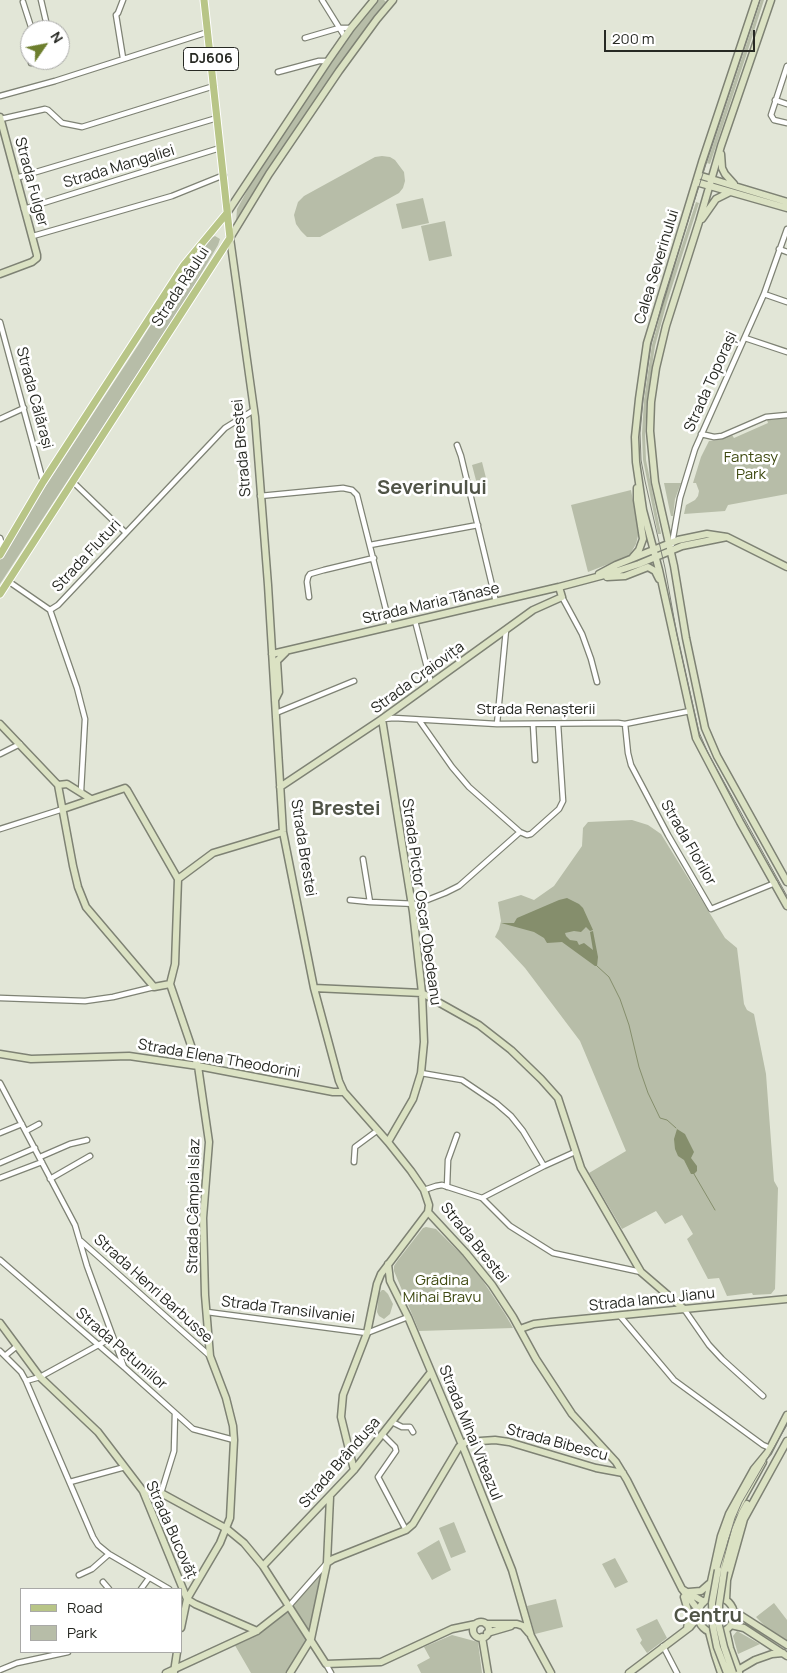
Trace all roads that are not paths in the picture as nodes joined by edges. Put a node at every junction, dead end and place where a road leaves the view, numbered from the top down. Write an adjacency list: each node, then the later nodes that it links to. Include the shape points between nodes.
1 (41, 0): 11 (street)
2 (123, 0): 17 (street, via 116,15)
3 (204, 0): 14 (main road, Strada Brestei / DJ606)
4 (322, 0): 12 (street)
5 (393, 0): 43 (street, Strada Râului, via 339,71)
6 (756, 0): 32 (street, Calea Severinului)
7 (771, 0): 28 (street, Calea Severinului)
8 (23, 2): 10 (street)
9 (370, 2): 13 (street, Strada Râului)
10 (29, 20)
11 (46, 20)
12 (339, 28): 13 (street); 15 (street); 16 (street)
13 (351, 28): 15 (street, Strada Râului)
14 (208, 32): 17 (street); 21 (main road, Strada Brestei / DJ606)
15 (345, 37): 18 (street, Strada Râului)
16 (305, 38)
17 (123, 58): 22 (street)
18 (328, 61): 20 (street); 39 (street, Strada Râului)
19 (787, 66): 23 (street)
20 (278, 72)
21 (214, 86): 25 (street, via 82,128 62,123 45,109); 26 (main road, Strada Brestei / DJ606)
22 (0, 96)
23 (775, 100): 24 (street); 27 (street, via 772,118)
24 (787, 104)
25 (0, 118): 31 (street, Strada Fulger)
26 (217, 118): 29 (main road, Strada Brestei / DJ606); 31 (street)
27 (787, 123)
28 (721, 146): 33 (street, Calea Severinului); 34 (street, via 724,174)
29 (220, 148): 30 (main road, Strada Brestei / DJ606); 38 (street, Strada Mangaliei)
30 (224, 175): 39 (main road, Strada Brestei / DJ606); 42 (street, via 172,196)
31 (16, 178): 38 (street, Strada Fulger)
32 (697, 178): 33 (street); 60 (street, Calea Severinului, via 646,350 635,437)
33 (711, 182): 34 (street); 35 (street); 40 (street, Calea Severinului)
34 (735, 185): 36 (street)
35 (730, 192): 37 (street); 40 (street, via 716,199)
36 (787, 202)
37 (787, 208)
38 (24, 209): 42 (street, Strada Fulger)
39 (227, 213): 43 (main road, Strada Brestei / DJ606); 61 (main road, Strada Râului, via 184,265)
40 (699, 222): 68 (street, Calea Severinului, via 661,342 651,402 652,467)
41 (787, 228): 44 (street, Strada Toporași)
42 (33, 236): 48 (street, Strada Fulger, via 37,258)
43 (230, 238): 46 (main road, Strada Râului); 47 (street, Strada Brestei / DJ606)
44 (779, 249): 45 (street); 49 (street, Strada Toporași)
45 (787, 252)
46 (217, 255): 47 (street); 62 (main road, Strada Râului)
47 (232, 256): 55 (street, Strada Brestei / DJ606)
48 (0, 274)
49 (764, 294): 50 (street); 52 (street, Strada Toporași)
50 (787, 302)
51 (0, 322): 54 (street, Strada Călărași)
52 (745, 338): 53 (street); 58 (street, Strada Toporași)
53 (787, 352)
54 (24, 408): 57 (street); 61 (street, Strada Călărași)
55 (254, 410): 63 (street, Strada Brestei / DJ606); 65 (street, Strada Fluturi, via 225,428)
56 (787, 415): 58 (street, via 766,418 722,436)
57 (0, 418)
58 (701, 434): 68 (street, Strada Toporași, via 680,498)
59 (457, 445): 64 (street)
60 (638, 480): 70 (street, Calea Severinului); 72 (street, via 636,500 644,539)
61 (43, 482): 69 (main road, Strada Râului)
62 (73, 482): 65 (street); 75 (main road, Strada Râului)
63 (260, 496): 67 (street, via 343,488 352,490 359,498); 87 (street, Strada Brestei / DJ606)
64 (478, 525): 67 (street); 81 (street)
65 (126, 533): 82 (street, Strada Fluturi)
66 (0, 538): 69 (street)
67 (370, 545): 71 (street)
68 (671, 546): 70 (street, Strada Maria Tănase); 73 (street, Strada Maria Tănase, via 707,534 727,537); 114 (street, Calea Severinului, via 705,728 717,756)
69 (2, 553)
70 (655, 553): 72 (street, Strada Maria Tănase); 74 (street, Strada Maria Tănase); 77 (street, Calea Severinului)
71 (374, 558): 79 (street, via 310,574 307,582); 84 (street)
72 (632, 559): 74 (street, Strada Maria Tănase)
73 (787, 567)
74 (595, 577): 76 (street, Strada Maria Tănase); 77 (street, via 624,576 650,568 655,571)
75 (8, 581): 78 (main road, Strada Râului); 82 (street)
76 (559, 587): 80 (street); 81 (street, Strada Maria Tănase)
77 (663, 588): 92 (street, Calea Severinului)
78 (0, 594)
79 (309, 597)
80 (562, 597): 85 (street, Strada Craiovița, via 534,610); 89 (street, via 582,634)
81 (496, 602): 83 (street, Strada Maria Tănase)
82 (50, 610): 106 (street, Strada Fluturi, via 84,718)
83 (415, 621): 84 (street, Strada Maria Tănase); 90 (street)
84 (390, 626): 86 (street, Strada Maria Tănase)
85 (506, 630): 90 (street, Strada Craiovița); 97 (street)
86 (290, 650): 87 (street, Strada Maria Tănase); 91 (street, via 278,661 279,692)
87 (272, 654): 91 (street, Strada Brestei / DJ606)
88 (354, 682): 93 (street)
89 (597, 682)
90 (431, 683): 94 (street, Strada Craiovița)
91 (275, 701): 93 (street, Strada Brestei / DJ606)
92 (690, 711): 100 (street, Strada Renașterii); 115 (street, Calea Severinului, via 704,755)
93 (276, 713): 105 (street, Strada Brestei / DJ606)
94 (382, 719): 95 (street, Strada Renașterii); 105 (street, Strada Craiovița); 118 (street, Strada Pictor Oscar Obedeanu)
95 (419, 720): 97 (street, Strada Renașterii); 111 (street, via 463,780)
96 (0, 724): 101 (street)
97 (498, 724): 98 (street, Strada Renașterii)
98 (533, 724): 99 (street, Strada Renașterii); 103 (street)
99 (558, 724): 100 (street, Strada Renașterii); 111 (street, via 562,806 531,834)
100 (625, 724): 115 (street, Strada Florilor, via 631,765 711,909)
101 (20, 744): 102 (street); 104 (street)
102 (0, 754)
103 (535, 760)
104 (58, 785): 106 (street, via 68,784); 108 (street)
105 (280, 787): 110 (street, Strada Brestei / DJ606)
106 (81, 791): 107 (street)
107 (91, 799): 108 (street); 113 (street, via 125,788)
108 (63, 809): 109 (street); 121 (street, via 73,866 86,907)
109 (0, 829)
110 (283, 832): 113 (street, via 213,853); 122 (street, Strada Brestei / DJ606)
111 (520, 832): 118 (street, via 459,886)
112 (363, 859): 117 (street)
113 (178, 879): 120 (street, via 175,964)
114 (787, 882)
115 (775, 883): 119 (street, Calea Severinului)
116 (350, 900): 117 (street)
117 (370, 902): 118 (street)
118 (411, 904): 123 (street, Strada Pictor Oscar Obedeanu)
119 (787, 906)
120 (170, 984): 121 (street); 126 (street, Strada Câmpia Islaz)
121 (154, 987): 124 (street, via 97,1000)
122 (314, 988): 123 (street); 129 (street, Strada Brestei / DJ606)
123 (422, 993): 127 (street, Strada Pictor Oscar Obedeanu, via 424,1042); 139 (street, via 479,1025 554,1091)
124 (0, 998)
125 (0, 1054): 126 (street, Strada Elena Theodorini, via 31,1059 129,1056)
126 (198, 1066): 129 (street, Strada Elena Theodorini); 157 (street, Strada Câmpia Islaz, via 209,1142 203,1218)
127 (421, 1073): 137 (street, Strada Pictor Oscar Obedeanu, via 414,1099); 144 (street, via 462,1080 496,1103 523,1131)
128 (0, 1083): 130 (street)
129 (344, 1092): 132 (street, Strada Brestei / DJ606)
130 (22, 1124): 133 (street); 134 (street)
131 (39, 1124): 133 (street)
132 (378, 1130): 137 (street, Strada Brestei / DJ606); 142 (street, via 354,1149)
133 (26, 1131): 138 (street)
134 (0, 1133)
135 (457, 1135): 147 (street, via 448,1160)
136 (87, 1140): 141 (street, via 70,1144)
137 (388, 1142): 148 (street, Strada Brestei / DJ606)
138 (35, 1148): 141 (street); 143 (street)
139 (576, 1152): 144 (street); 154 (street, via 581,1168)
140 (90, 1156): 146 (street)
141 (41, 1160): 145 (street); 146 (street)
142 (354, 1162)
143 (0, 1163)
144 (544, 1166): 149 (street)
145 (0, 1178)
146 (50, 1179): 151 (street, via 76,1226)
147 (447, 1187): 148 (street, via 439,1185); 149 (street)
148 (424, 1190): 150 (street, Strada Brestei / DJ606)
149 (482, 1198): 154 (street, via 510,1226 553,1253)
150 (428, 1212): 153 (street); 161 (street, Strada Brestei, via 481,1270)
151 (80, 1240): 163 (street); 168 (street, Strada Henri Barbusse)
152 (0, 1260): 165 (street, Strada Petuniilor)
153 (388, 1264): 158 (street, Strada Mihai Viteazul, via 390,1281); 162 (street, via 377,1284)
154 (641, 1272): 156 (street)
155 (787, 1299): 156 (street, Strada Iancu Jianu)
156 (684, 1309): 159 (street, Strada Iancu Jianu); 173 (street, via 722,1359)
157 (206, 1312): 162 (street, Strada Transilvaniei); 168 (street, Strada Câmpia Islaz)
158 (408, 1316): 162 (street); 170 (street, Strada Mihai Viteazul)
159 (620, 1316): 161 (street, Strada Iancu Jianu, via 534,1324); 182 (street, via 674,1380)
160 (0, 1323): 164 (street, Strada Bucovăț)
161 (520, 1329): 186 (street, Strada Brestei, via 572,1414)
162 (367, 1333): 185 (street, via 342,1395 341,1417)
163 (113, 1337): 165 (street); 169 (street)
164 (17, 1346): 167 (street); 171 (street, Strada Bucovăț)
165 (99, 1346): 169 (street, Strada Petuniilor); 171 (street)
166 (0, 1350): 167 (street)
167 (6, 1356): 172 (street)
168 (210, 1356): 179 (street, Strada Câmpia Islaz, via 226,1398)
169 (124, 1367): 174 (street, Strada Petuniilor)
170 (431, 1372): 176 (street, Strada Brândușa); 181 (street, Strada Mihai Viteazul)
171 (40, 1377): 172 (street); 184 (street, Strada Bucovăț, via 98,1432)
172 (26, 1381): 187 (street)
173 (763, 1396)
174 (174, 1413): 179 (street, Strada Petuniilor, via 193,1429); 189 (street, via 174,1450)
175 (787, 1415): 182 (street)
176 (392, 1422): 177 (street, via 410,1427); 178 (street, Strada Brândușa)
177 (413, 1432)
178 (383, 1435): 185 (street, Strada Brândușa); 192 (street, via 396,1451 378,1477)
179 (234, 1440): 191 (street, Strada Câmpia Islaz)
180 (787, 1441): 183 (street)
181 (462, 1445): 186 (street, Strada Bibescu, via 495,1440 509,1442); 192 (street, via 413,1524); 214 (street, Strada Mihai Viteazul, via 512,1570)
182 (769, 1450): 196 (street, via 734,1516 725,1539); 200 (street, via 752,1471 729,1514)
183 (781, 1450): 196 (street, via 742,1513); 208 (street, via 744,1519 727,1580)
184 (125, 1467): 187 (street); 188 (street, Strada Bucovăț)
185 (354, 1470): 190 (street, Strada Brândușa)
186 (623, 1473): 205 (street, Strada Brestei)
187 (70, 1482): 193 (street, via 93,1537)
188 (143, 1491): 189 (street); 204 (street, Strada Bucovăț)
189 (161, 1493): 191 (street)
190 (330, 1497): 194 (street); 195 (street, Strada Brândușa)
191 (227, 1529): 195 (street); 207 (street, Strada Câmpia Islaz, via 208,1566)
192 (406, 1530): 194 (street)
193 (109, 1554): 197 (street, via 92,1569); 198 (street)
194 (327, 1563): 210 (street); 226 (street)
195 (263, 1566): 210 (street)
196 (721, 1571): 235 (street, bridge, via 719,1626 724,1647); 244 (street, bridge, via 712,1603 713,1627)
197 (79, 1575)
198 (149, 1578): 202 (street); 203 (street)
199 (103, 1582): 201 (street)
200 (709, 1584): 206 (street, via 701,1591); 209 (street)
201 (108, 1588)
202 (141, 1588)
203 (167, 1588)
204 (180, 1588)
205 (682, 1589): 206 (street); 212 (street, Strada Brestei); 220 (street, via 689,1614)
206 (689, 1592): 209 (street)
207 (184, 1598): 213 (street, Strada Câmpia Islaz); 221 (street, Strada Bucovăț)
208 (726, 1600): 209 (street, via 716,1597); 211 (street)
209 (705, 1601): 212 (street)
210 (289, 1606): 221 (street); 226 (street)
211 (734, 1611): 218 (street); 227 (street)
212 (698, 1614): 220 (street); 223 (street, via 702,1627)
213 (182, 1618)
214 (525, 1618): 217 (street); 225 (street, Strada Mihai Viteazul)
215 (476, 1624): 216 (street); 219 (street); 222 (street)
216 (486, 1624): 217 (street); 224 (street)
217 (517, 1624): 224 (street); 225 (street)
218 (729, 1628): 223 (street); 231 (street, via 744,1628); 235 (street)
219 (452, 1629): 222 (street); 232 (street, via 381,1662)
220 (686, 1629): 228 (street)
221 (257, 1631): 234 (street)
222 (474, 1632): 224 (street, via 477,1636)
223 (709, 1632): 243 (street)
224 (485, 1635): 239 (street)
225 (531, 1636): 240 (street, Strada Mihai Viteazul)
226 (311, 1639): 232 (street); 237 (street)
227 (787, 1645)
228 (664, 1646): 241 (street); 242 (street)
229 (63, 1653): 233 (street)
230 (177, 1653): 234 (street)
231 (785, 1654): 235 (street, via 772,1654 755,1660)
232 (326, 1664): 238 (street)
233 (0, 1670)
234 (174, 1671): 236 (street)
235 (736, 1672)
236 (166, 1673)
237 (290, 1673)
238 (332, 1673)
239 (488, 1673)
240 (551, 1673)
241 (629, 1673)
242 (677, 1673)
243 (721, 1673)
244 (726, 1673)

